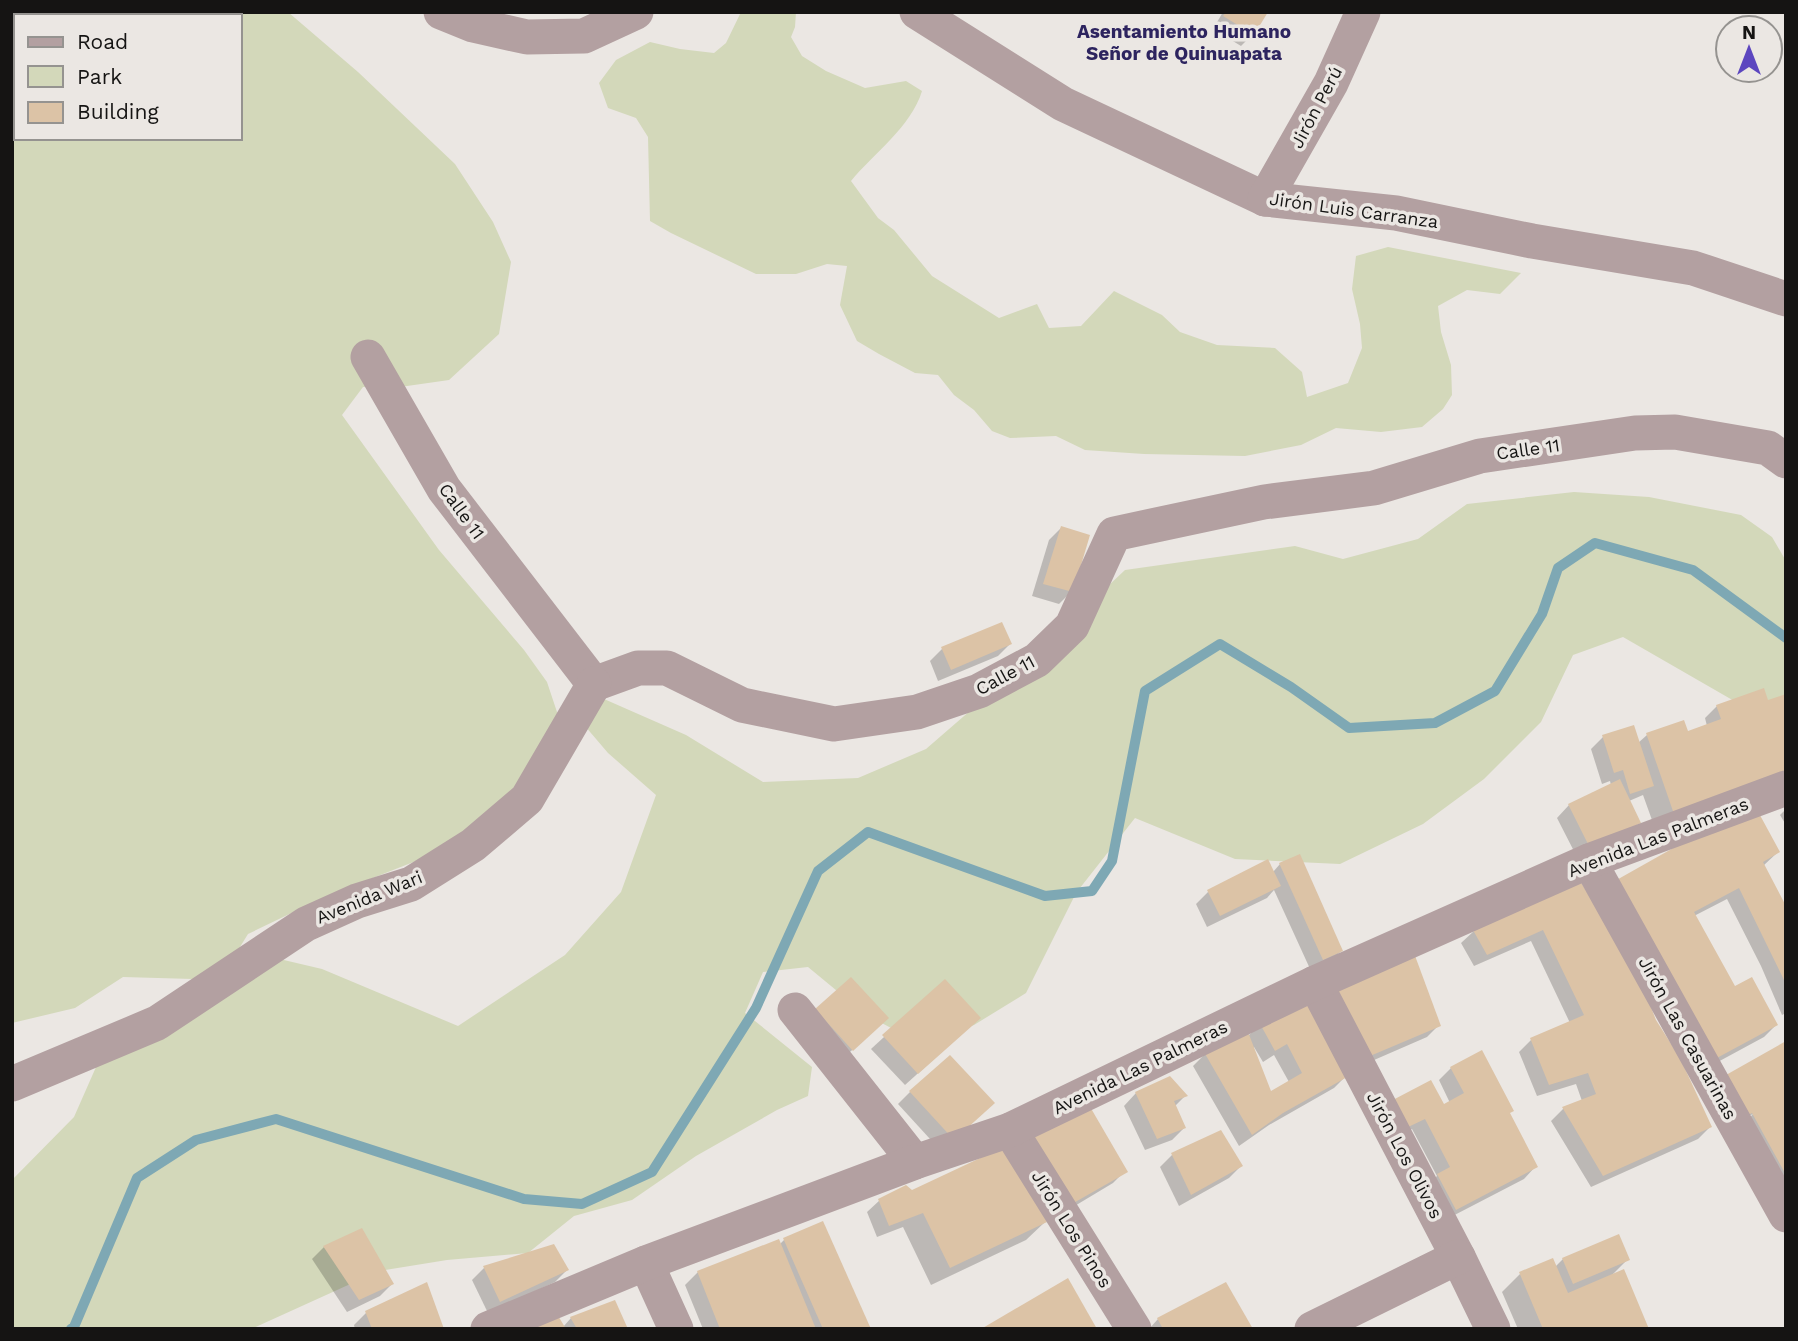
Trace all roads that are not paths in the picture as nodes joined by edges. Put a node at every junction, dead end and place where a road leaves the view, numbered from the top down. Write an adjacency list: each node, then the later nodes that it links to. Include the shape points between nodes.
1 (441, 12): 2 (street, via 473,25 527,37 584,36)
2 (636, 12)
3 (917, 12): 5 (street, Jirón Luis Carranza, via 1063,104)
4 (1363, 12): 5 (street, Jirón Perú, via 1331,83)
5 (1265, 199): 6 (street, Jirón Luis Carranza, via 1396,213 1693,268)
6 (1786, 299)
7 (368, 357): 9 (street, Calle 11, via 444,489)
8 (1786, 461): 9 (street, Calle 11, via 1768,448 1675,432 1635,433 1480,456 1374,488 1264,502 1114,534 1072,626 1037,660 979,691 918,712 834,724 742,705 667,668 638,668)
9 (594, 684): 14 (street, Avenida Wari, via 527,799 473,845 411,884 306,924 157,1023)
10 (1786, 788): 11 (street, Avenida Las Palmeras)
11 (1590, 861): 12 (street, Avenida Las Palmeras); 17 (street, Jirón Las Casuarinas)
12 (1315, 983): 15 (street, Avenida Las Palmeras); 18 (street, Jirón Los Olivos)
13 (795, 1010): 16 (street)
14 (12, 1084)
15 (1010, 1130): 16 (street, Avenida Las Palmeras); 22 (street, Jirón Los Pinos)
16 (915, 1162): 19 (street, Avenida Las Palmeras)
17 (1786, 1215)
18 (1458, 1256): 23 (street); 24 (street, Jirón Los Olivos)
19 (646, 1263): 20 (street, Avenida Las Palmeras); 21 (street)
20 (488, 1329)
21 (676, 1329)
22 (1134, 1329)
23 (1312, 1329)
24 (1493, 1329)

